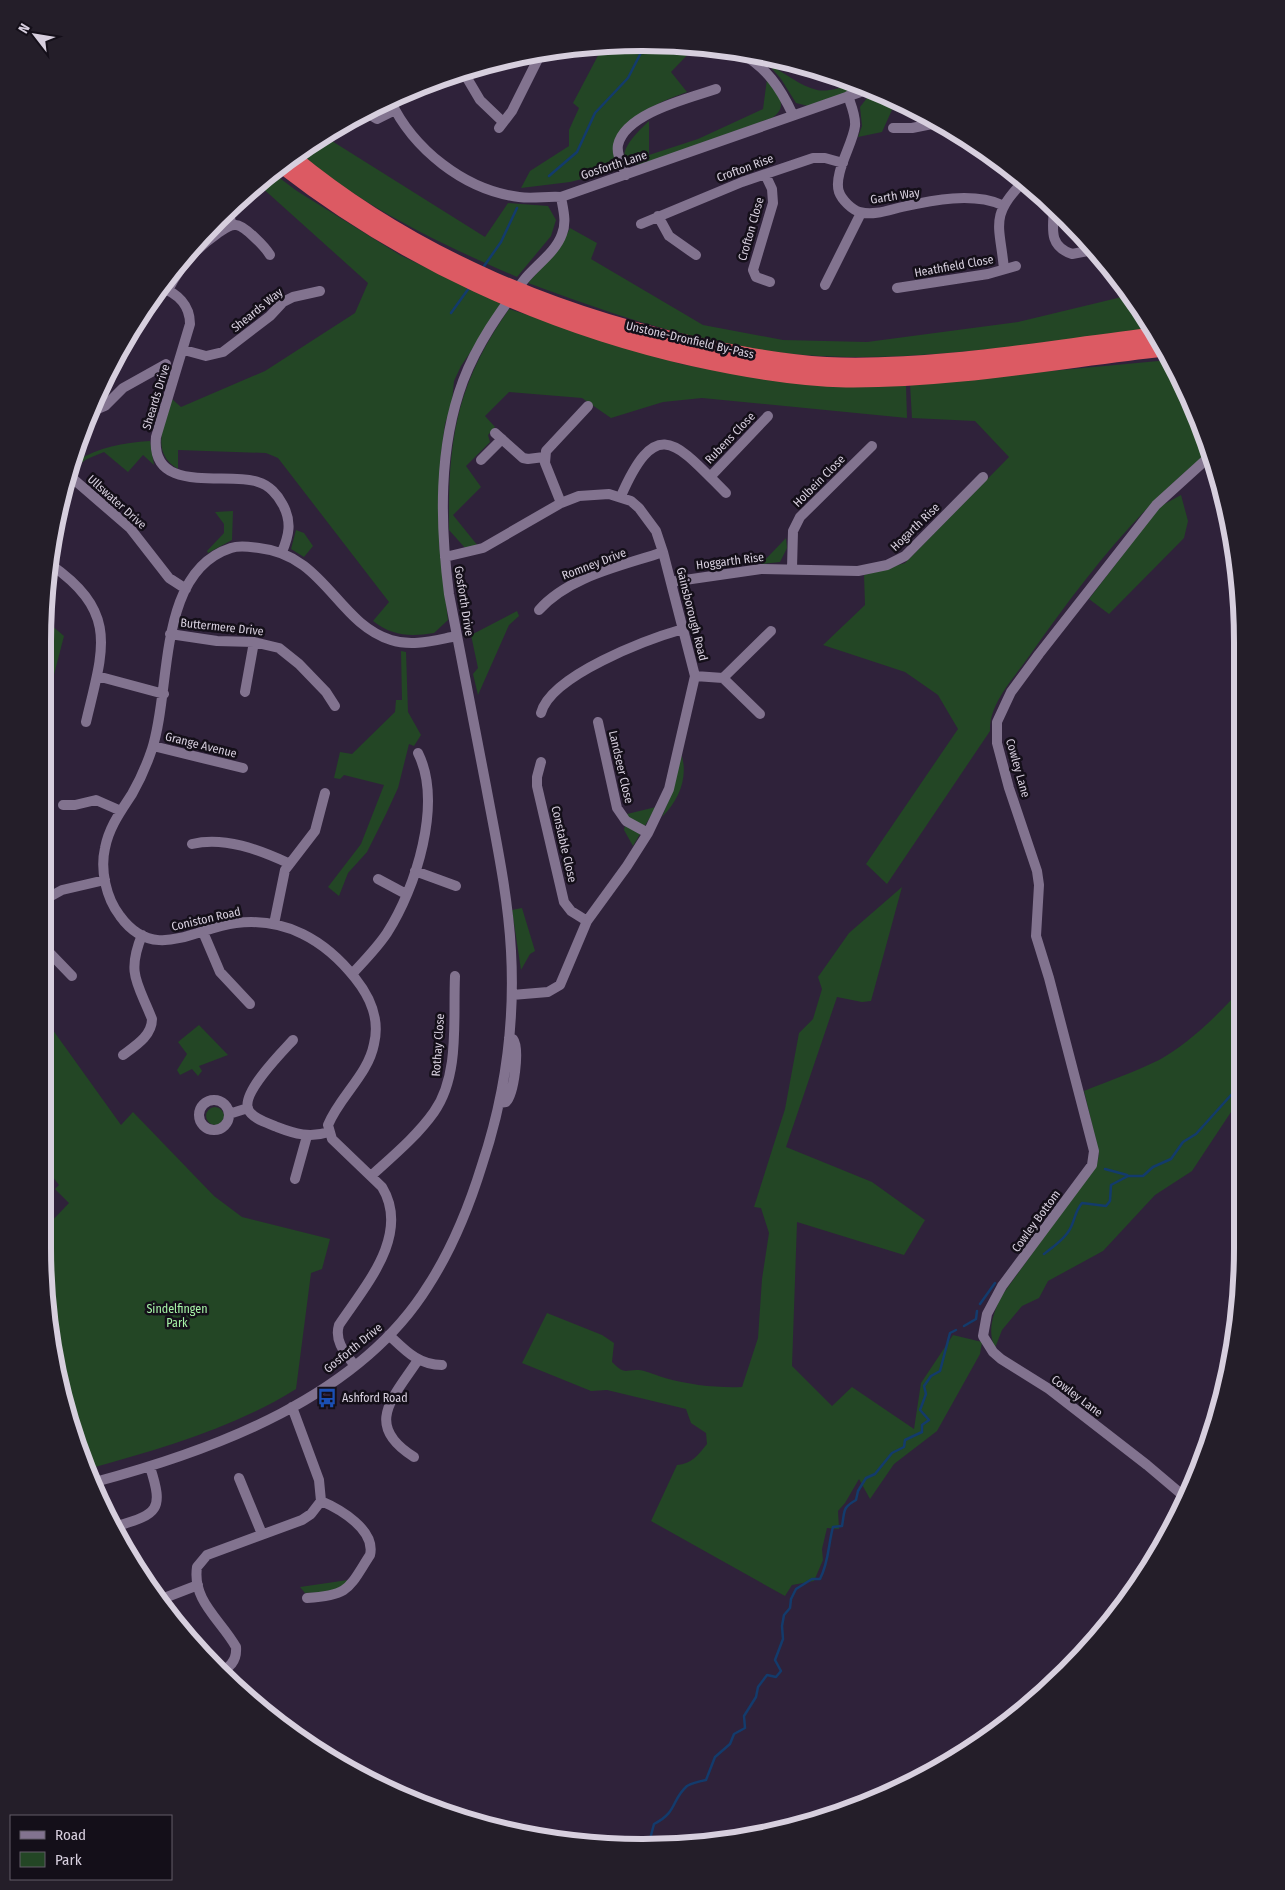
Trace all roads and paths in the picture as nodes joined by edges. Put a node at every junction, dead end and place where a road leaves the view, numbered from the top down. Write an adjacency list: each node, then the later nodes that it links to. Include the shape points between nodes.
1 (536, 61): 3 (street, via 501,125 480,100)
2 (760, 63): 9 (street, via 782,91)
3 (467, 78)
4 (716, 90): 17 (street, via 658,108 640,119 618,145)
5 (859, 92): 6 (street, Gosforth Lane)
6 (848, 96): 9 (street, Gosforth Lane); 14 (street, Garth Way, via 855,124)
7 (393, 106): 8 (street, Gosforth Lane)
8 (395, 110): 10 (street, via 377,119); 19 (street, Gosforth Lane, via 418,143 460,175 511,195)
9 (793, 115): 17 (street, Gosforth Lane)
10 (373, 116)
11 (928, 125): 12 (street)
12 (893, 128)
13 (299, 162): 27 (highway, Unstone-Dronfield By-Pass)
14 (843, 163): 16 (street, Crofton Rise, via 813,158); 21 (street, Garth Way, via 839,191 848,204)
15 (287, 170): 27 (highway, Unstone-Dronfield By-Pass, via 330,202)
16 (765, 174): 22 (street, Crofton Rise); 34 (street, Crofton Close, via 772,189 773,203 752,270 756,277)
17 (626, 175): 19 (street, Gosforth Lane)
18 (1018, 186): 20 (street)
19 (561, 197): 59 (street, Gosforth Drive, via 562,236 497,318 463,381 451,422 446,458)
20 (1002, 205): 21 (street, Garth Way, via 973,197); 33 (street, via 998,222)
21 (861, 213): 35 (street)
22 (658, 216): 25 (street, Crofton Rise); 31 (street, via 669,236)
23 (1053, 217): 29 (street, via 1051,233 1057,244 1072,254)
24 (230, 219): 26 (street)
25 (641, 224)
26 (232, 225): 28 (street); 30 (street, via 239,226 257,240)
27 (380, 226): 39 (highway, Unstone-Dronfield By-Pass, via 462,280)
28 (211, 238)
29 (1086, 251)
30 (270, 255)
31 (696, 255)
32 (1016, 266): 33 (street, Heathfield Close)
33 (1004, 270): 36 (street, Heathfield Close)
34 (770, 282)
35 (825, 285)
36 (897, 288)
37 (168, 291): 41 (street, Sheards Drive, via 183,302 190,315)
38 (320, 291): 41 (street, Sheards Way, via 284,302 222,352 206,356)
39 (558, 311): 40 (highway, Unstone-Dronfield By-Pass, via 672,340 805,363 949,361); 42 (highway, Unstone-Dronfield By-Pass, via 612,337 740,369 845,380 954,375)
40 (1148, 336)
41 (184, 350): 57 (street, Sheards Drive, via 156,437 160,459 172,471 186,477 252,480 271,489 281,500 289,521 290,528)
42 (1156, 350)
43 (166, 364): 45 (street, via 123,388)
44 (588, 406): 48 (street, via 550,445)
45 (100, 408)
46 (768, 416): 51 (street, Rubens Close)
47 (872, 446): 60 (street, Holbein Close, via 800,517 793,531)
48 (544, 458): 49 (street, via 523,458 498,436); 56 (street)
49 (481, 460)
50 (1205, 460): 112 (street, Cowley Lane, via 1150,513 1038,654 1012,692 997,722 997,743 1009,788 1037,870 1036,936)
51 (710, 476): 54 (street, Rubens Close); 55 (street, Rubens Close, via 678,447 660,444 640,457)
52 (983, 477): 60 (street, Hogarth Rise, via 899,560 858,571)
53 (74, 479): 63 (street, Ullswater Drive, via 130,528 169,578)
54 (726, 493)
55 (621, 496): 56 (street, via 587,494); 58 (street, Gainsborough Road, via 639,508 648,519)
56 (561, 503): 59 (street, via 483,548)
57 (282, 552): 63 (street, Coniston Road, via 248,546 231,548 204,565); 68 (street, Coniston Road, via 300,561 362,623 384,637 404,643 421,643)
58 (663, 552): 62 (street, Gainsborough Road); 64 (street, Romney Drive, via 575,583 548,599)
59 (444, 557): 68 (street, Gosforth Drive)
60 (792, 568): 62 (street, Hoggarth Rise, via 732,572)
61 (56, 569): 70 (street, via 80,588 100,622 102,645)
62 (671, 582): 65 (street, Gainsborough Road)
63 (186, 589): 67 (street, Coniston Road)
64 (539, 610)
65 (684, 630): 71 (street, Gainsborough Road); 76 (street, via 630,647 593,666 560,689 545,703)
66 (770, 632): 72 (street)
67 (170, 634): 69 (street, Buttermere Drive, via 217,641); 74 (street, Coniston Road)
68 (457, 636): 104 (street, Gosforth Drive, via 506,899)
69 (254, 642): 73 (street); 75 (street, Buttermere Drive, via 279,648 289,655 326,692)
70 (97, 676): 74 (street); 78 (street)
71 (694, 676): 72 (street); 87 (street, Gainsborough Road, via 669,789)
72 (723, 678): 77 (street)
73 (245, 692)
74 (164, 694): 80 (street, Coniston Road)
75 (335, 706)
76 (541, 713)
77 (760, 714)
78 (86, 722)
79 (598, 722): 87 (street, Landseer Close, via 617,808 626,821)
80 (153, 746): 83 (street, Grange Avenue); 86 (street, Coniston Road, via 140,779)
81 (418, 753): 90 (street, via 425,768 428,805)
82 (541, 762): 96 (street, Constable Close, via 537,786 564,902)
83 (243, 768)
84 (325, 792): 89 (street, via 315,832)
85 (64, 804): 86 (street, via 96,800)
86 (121, 811): 92 (street, Coniston Road, via 104,849)
87 (648, 832): 96 (street, Gainsborough Road)
88 (192, 844): 89 (street, via 229,843 262,852)
89 (288, 864): 97 (street, via 282,878)
90 (415, 871): 93 (street); 94 (street)
91 (378, 879): 94 (street)
92 (105, 880): 95 (street, via 62,890); 99 (street, Coniston Road, via 118,914)
93 (456, 886)
94 (406, 894): 101 (street, via 387,933)
95 (51, 896)
96 (587, 921): 104 (street, Gainsborough Road, via 560,985 548,992)
97 (274, 924): 98 (street, Coniston Road, via 235,923); 101 (street, Coniston Road, via 308,935)
98 (203, 932): 99 (street, Coniston Road, via 172,940); 105 (street, via 220,972)
99 (142, 935): 107 (street, via 134,955 133,969 152,1026 141,1041)
100 (51, 954): 102 (street)
101 (352, 974): 110 (street, Coniston Road, via 370,1000 376,1035 372,1055 332,1116)
102 (72, 976)
103 (454, 976): 113 (street, Rothay Close, via 450,1069 444,1095 411,1138)
104 (512, 995): 116 (street, Gosforth Drive, via 499,1103 474,1190 428,1288)
105 (250, 1004)
106 (294, 1040): 108 (street, via 254,1088)
107 (123, 1055)
108 (248, 1108): 109 (street); 111 (street, via 266,1123)
109 (229, 1114)
110 (329, 1132): 111 (street); 113 (street, via 332,1139)
111 (307, 1136): 114 (street)
112 (1094, 1151): 115 (street, Cowley Bottom, via 1092,1165)
113 (372, 1176): 119 (street, via 387,1196 392,1226 380,1263 336,1332)
114 (295, 1179)
115 (993, 1302): 125 (street, Cowley Lane, via 983,1336 992,1352 1049,1389)
116 (389, 1335): 117 (street); 119 (street, Gosforth Drive)
117 (418, 1360): 118 (street); 121 (street, via 392,1401 386,1417 390,1437)
118 (442, 1365)
119 (354, 1366): 120 (street, Gosforth Drive)
120 (292, 1406): 122 (street, Gosforth Drive, via 224,1442); 126 (street, via 319,1480)
121 (414, 1457)
122 (150, 1467): 124 (street, Gosforth Drive); 127 (street, via 157,1494 155,1508 145,1517)
123 (239, 1478): 128 (street)
124 (99, 1481)
125 (1180, 1493)
126 (321, 1500): 128 (street, via 302,1520); 131 (street, via 342,1512 367,1534 372,1550 345,1589 332,1596)
127 (120, 1525)
128 (262, 1534): 129 (street, via 207,1556 197,1567)
129 (198, 1585): 130 (street); 132 (street, via 207,1609 236,1647 234,1661)
130 (166, 1597)
131 (307, 1598)
132 (227, 1668)

